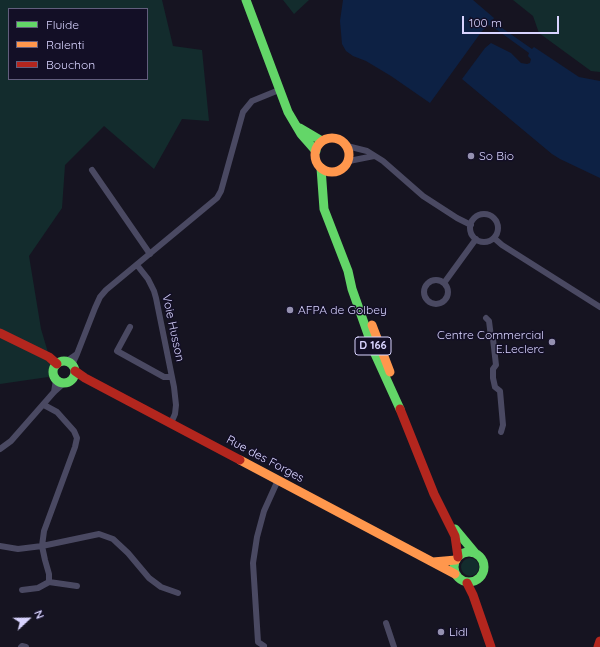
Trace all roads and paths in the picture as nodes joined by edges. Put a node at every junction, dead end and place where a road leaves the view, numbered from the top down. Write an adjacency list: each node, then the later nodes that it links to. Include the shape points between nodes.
1 (246, 0): 2 (main road)
2 (279, 90): 3 (main road); 16 (street, via 252,101 243,112 217,198)
3 (295, 125): 4 (main road); 6 (main road)
4 (322, 142): 5 (main road, via 335,138); 6 (main road)
5 (347, 146): 7 (street); 8 (main road)
6 (316, 151): 9 (main road, via 316,161)
7 (374, 156): 8 (street); 13 (street, via 423,196)
8 (349, 161): 11 (main road, via 343,169)
9 (321, 168): 11 (main road); 12 (main road, D 166)
10 (92, 170): 16 (street)
11 (334, 172): 12 (main road)
12 (322, 198): 31 (main road, D 166, via 375,354 405,420 434,494)
13 (471, 225): 14 (street, via 476,216 491,216 499,229); 15 (street, via 470,230)
14 (494, 238): 15 (street, via 485,242); 19 (street)
15 (476, 240): 18 (street)
16 (150, 254): 17 (street)
17 (137, 265): 24 (street, via 100,298); 25 (street, Voie Husson, via 154,291)
18 (444, 283)
19 (600, 307)
20 (486, 318): 28 (street, via 493,339 496,365 493,369 493,378 495,386 500,391 503,425)
21 (130, 327): 25 (street, Voie Husson, via 117,351 164,377)
22 (0, 333): 23 (main road, via 50,358)
23 (55, 366): 24 (main road, Rue des Forges, via 63,361); 24 (main road, via 53,375)
24 (68, 373): 26 (street); 27 (main road, Rue des Forges, via 85,378)
25 (172, 377): 27 (street, Voie Husson, via 176,405)
26 (44, 405): 29 (street, via 11,441); 33 (street, via 57,412 77,438 44,531)
27 (171, 423): 30 (main road, Rue des Forges)
28 (501, 432)
29 (0, 449)
30 (278, 480): 36 (main road, Rue des Forges); 47 (street, via 256,537 253,563 258,642)
31 (450, 523): 34 (main road, D 166); 35 (main road, D 166, via 455,536)
32 (0, 546): 33 (street, via 18,549)
33 (42, 546): 39 (street); 43 (street, via 99,534 113,539 149,578 161,587)
34 (475, 553): 35 (main road, via 464,553); 38 (main road, via 485,564)
35 (457, 558): 36 (main road); 37 (main road)
36 (433, 562): 37 (main road, Rue des Forges)
37 (455, 574): 40 (main road)
38 (480, 578): 40 (main road); 44 (main road)
39 (49, 582): 41 (street); 42 (street, via 38,588)
40 (466, 583): 44 (main road)
41 (77, 586)
42 (22, 590)
43 (178, 593)
44 (480, 616): 51 (main road)
45 (386, 623): 50 (street)
46 (600, 641): 52 (main road)
47 (264, 646)
48 (21, 647): 49 (street)
49 (26, 647)
50 (394, 647)
51 (491, 647)
52 (598, 647)

